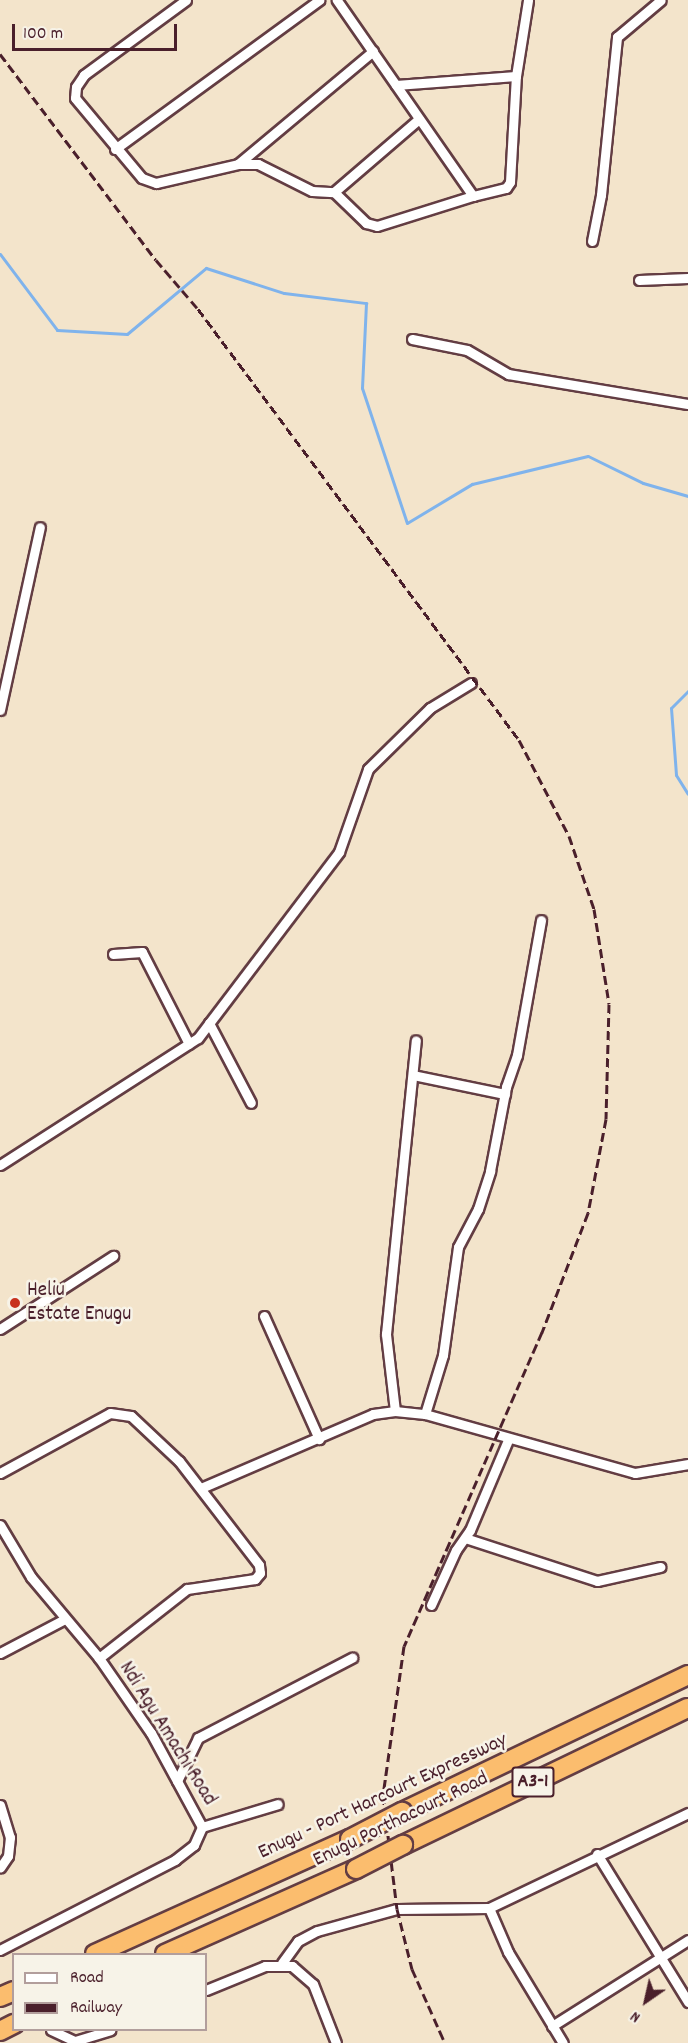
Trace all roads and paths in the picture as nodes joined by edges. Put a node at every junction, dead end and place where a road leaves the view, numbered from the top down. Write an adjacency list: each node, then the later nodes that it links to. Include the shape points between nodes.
1 (186, 0): 10 (street, via 84,75 76,87 75,98)
2 (318, 0): 10 (street)
3 (338, 0): 6 (street)
4 (528, 0): 7 (street)
5 (661, 0): 14 (street, via 617,37 601,195)
6 (373, 51): 8 (street); 11 (street)
7 (516, 76): 8 (street); 13 (street, via 510,182 506,188)
8 (396, 85): 9 (street)
9 (419, 119): 12 (street); 13 (street)
10 (115, 149): 11 (street, via 142,178 156,183)
11 (238, 164): 12 (street, via 258,164 312,191)
12 (334, 192): 13 (street, via 366,223 376,226)
13 (473, 196)
14 (592, 241)
15 (688, 278): 16 (street)
16 (639, 280)
17 (412, 339): 18 (street, via 467,350 508,374)
18 (688, 404)
19 (40, 527): 21 (street)
20 (471, 683): 24 (street, via 436,703 368,769 339,852)
21 (0, 710)
22 (541, 920): 28 (street, via 517,1054)
23 (113, 954): 26 (street, via 142,952)
24 (209, 1023): 26 (street); 29 (street)
25 (416, 1041): 27 (street)
26 (189, 1044): 30 (street)
27 (413, 1075): 28 (street); 34 (street, via 386,1334)
28 (505, 1095): 35 (street, via 490,1171 478,1209 458,1247 442,1355)
29 (251, 1103)
30 (0, 1165)
31 (113, 1256): 33 (street)
32 (264, 1316): 36 (street)
33 (0, 1329)
34 (394, 1411): 35 (street); 36 (street, via 373,1414)
35 (425, 1414): 37 (street)
36 (319, 1439): 40 (street)
37 (508, 1440): 38 (street, via 635,1473); 42 (street)
38 (688, 1464)
39 (0, 1473): 40 (street, via 110,1413 120,1412 146,1426)
40 (201, 1488): 47 (street, via 259,1565 260,1573 255,1580 187,1589)
41 (0, 1525): 45 (street, Ndi Agu Amachi Road)
42 (465, 1538): 43 (street, via 597,1581); 44 (street)
43 (660, 1567)
44 (431, 1605)
45 (63, 1620): 46 (street); 47 (street, Ndi Agu Amachi Road)
46 (0, 1653)
47 (99, 1658): 51 (street, Ndi Agu Amachi Road)
48 (352, 1658): 51 (street, via 198,1738)
49 (688, 1675): 62 (highway, Enugu - Port Harcourt Expressway / A3-1, bridge, via 350,1839)
50 (688, 1708): 63 (highway, Enugu Porthacourt Road / A3-1, bridge, via 356,1869)
51 (177, 1781): 56 (street, Ndi Agu Amachi Road)
52 (0, 1804): 55 (street)
53 (278, 1804): 56 (street)
54 (688, 1813): 57 (street)
55 (3, 1821): 58 (street, via 10,1851)
56 (202, 1827): 61 (street, Ndi Agu Amachi Road, via 194,1845 175,1860)
57 (597, 1854): 59 (street); 64 (street)
58 (0, 1868)
59 (489, 1908): 65 (street, via 397,1909 317,1931 298,1941); 68 (street, via 508,1952)
60 (688, 1940): 64 (street)
61 (0, 1950)
62 (97, 1953)
63 (167, 1953)
64 (658, 1958): 67 (street); 68 (street)
65 (282, 1963): 66 (street); 71 (street, via 292,1966 313,1984)
66 (207, 1990)
67 (688, 2002)
68 (552, 2026): 72 (street)
69 (53, 2031): 70 (street, via 75,2041)
70 (107, 2031)
71 (336, 2043)
72 (563, 2043)

